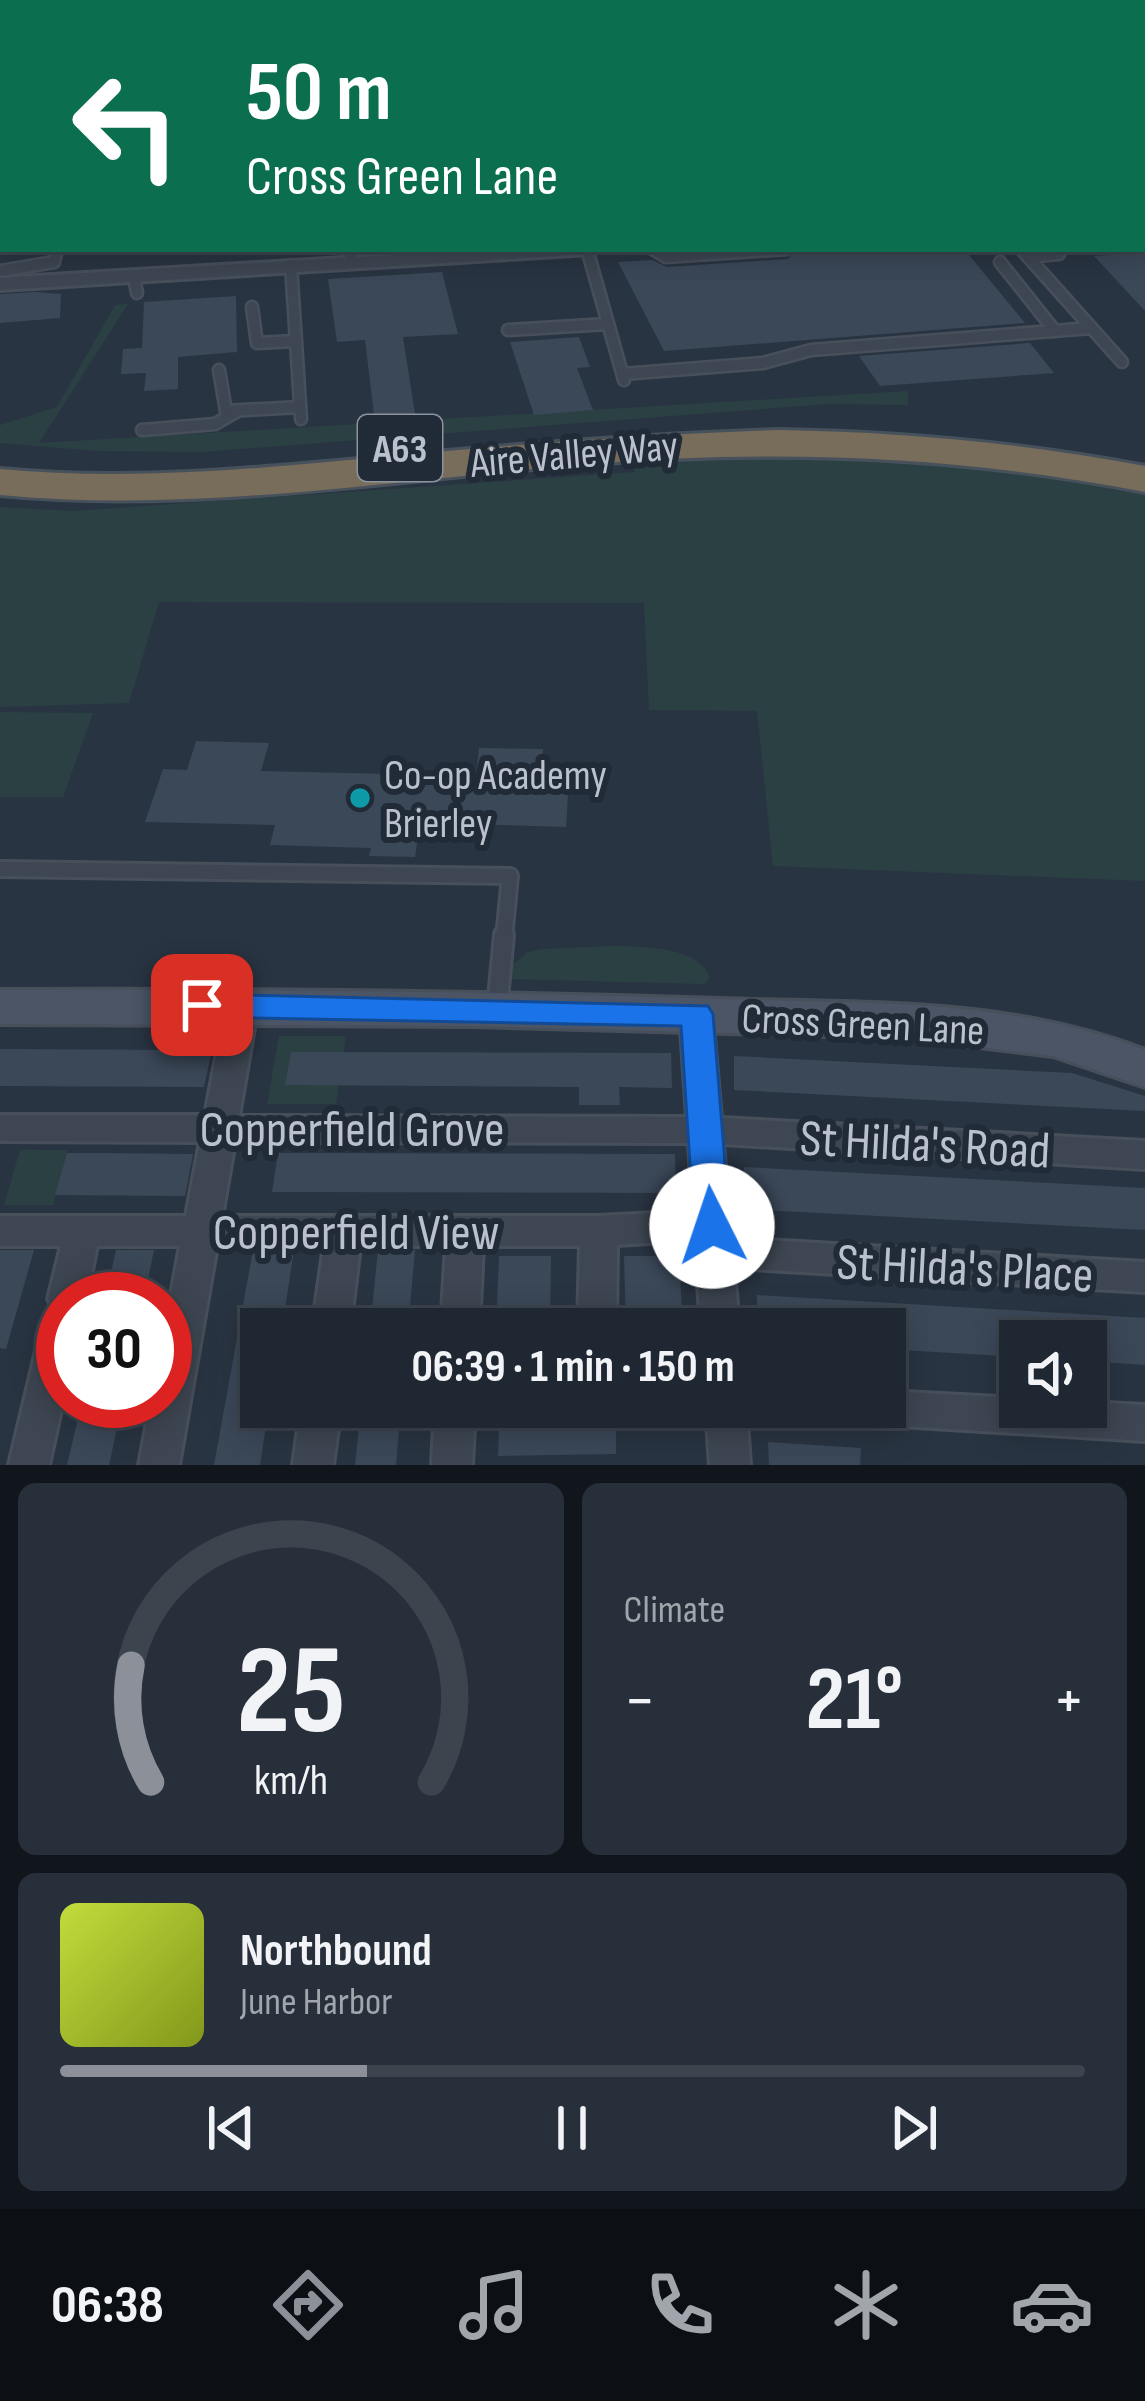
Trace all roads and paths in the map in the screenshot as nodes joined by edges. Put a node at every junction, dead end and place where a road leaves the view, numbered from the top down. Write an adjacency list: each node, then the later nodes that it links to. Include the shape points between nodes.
1 (56, 252): 11 (lane, via 46,266)
2 (475, 252): 8 (street)
3 (589, 252): 14 (lane)
4 (658, 252): 5 (lane)
5 (742, 252)
6 (1060, 252): 7 (lane)
7 (1024, 253): 15 (lane)
8 (350, 255): 10 (street)
9 (1000, 262): 17 (lane)
10 (291, 265): 12 (street, via 135,285); 18 (lane)
11 (0, 271)
12 (0, 284)
13 (252, 307): 18 (lane, via 257,343)
14 (608, 324): 16 (lane); 17 (lane, via 623,377 763,363 811,350)
15 (1091, 328): 17 (lane); 19 (lane)
16 (508, 330)
17 (1054, 331)
18 (296, 341): 21 (lane, via 301,413)
19 (1122, 362)
20 (219, 370): 21 (lane, via 223,409)
21 (236, 412): 22 (lane, via 215,424)
22 (142, 430)
23 (1145, 448): 24 (highway, Aire Valley Way / A63, via 1013,426 913,420 697,425)
24 (3, 477): 25 (highway, Aire Valley Way / A63, via 208,483 701,442 832,439 970,448)
25 (1145, 479)
26 (0, 869): 29 (lane, via 510,876)
27 (242, 1005): 28 (street, Cross Green Lane); 29 (street, Cross Green Lane); 32 (street)
28 (0, 1007)
29 (497, 1010): 30 (street, Cross Green Lane)
30 (696, 1014): 31 (street, Cross Green Lane, via 971,1026); 34 (street)
31 (1145, 1069)
32 (219, 1127): 33 (street, Copperfield Grove); 34 (street, Copperfield Grove); 36 (street)
33 (0, 1128)
34 (705, 1130): 35 (street, St Hilda's Road); 42 (street)
35 (1145, 1155)
36 (200, 1229): 37 (street, Copperfield View); 41 (street, Copperfield View); 56 (street)
37 (344, 1230): 40 (street, Copperfield View); 45 (street)
38 (0, 1231): 41 (street, Copperfield View)
39 (599, 1231): 40 (street, Copperfield View); 42 (street, Copperfield View); 47 (street)
40 (465, 1232): 46 (street)
41 (82, 1233): 43 (street)
42 (713, 1239): 44 (street, St Hilda's Place); 48 (street)
43 (73, 1272)
44 (1145, 1277)
45 (334, 1308)
46 (461, 1308)
47 (597, 1308)
48 (718, 1308)
49 (906, 1409): 50 (street)
50 (1145, 1423)
51 (38, 1428): 55 (street)
52 (318, 1428): 57 (street)
53 (454, 1428): 58 (street)
54 (727, 1428): 59 (street)
55 (29, 1465)
56 (159, 1465)
57 (313, 1465)
58 (452, 1465)
59 (730, 1465)

